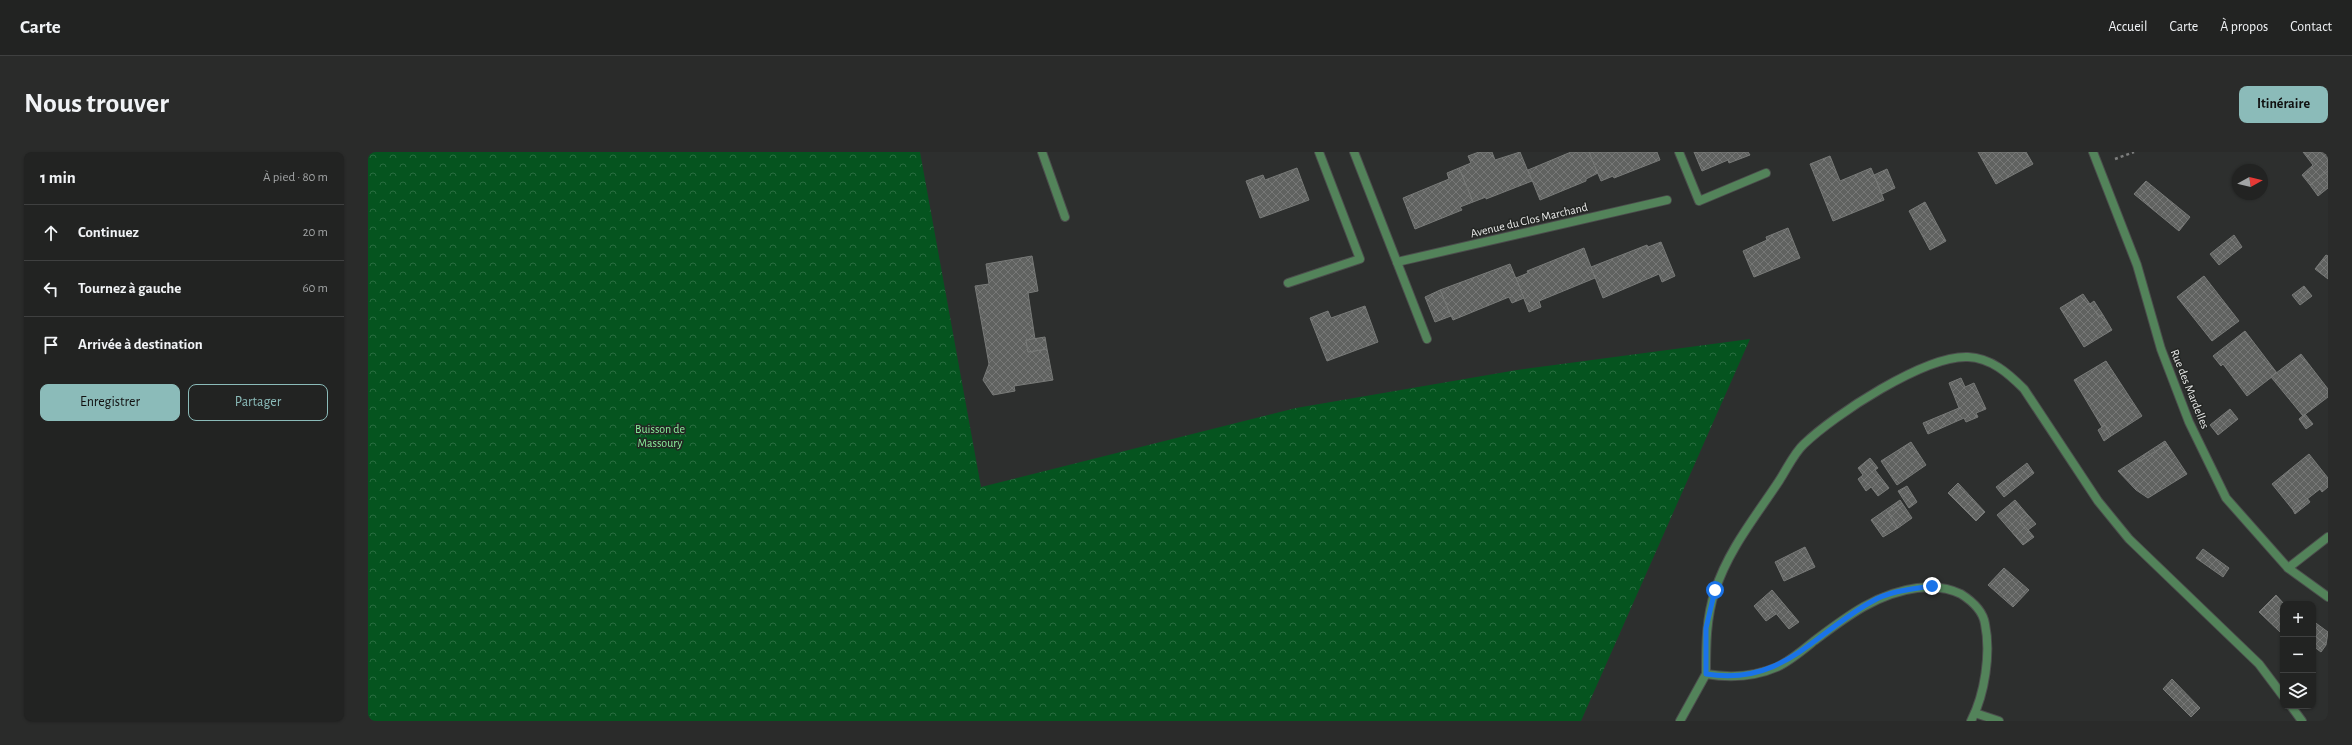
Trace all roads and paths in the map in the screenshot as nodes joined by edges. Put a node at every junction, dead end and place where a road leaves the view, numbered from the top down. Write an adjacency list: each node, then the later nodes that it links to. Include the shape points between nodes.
1 (1042, 152): 8 (street)
2 (1319, 152): 10 (street, via 1360,259)
3 (1354, 152): 9 (street)
4 (1679, 152): 6 (street, via 1700,201)
5 (2093, 152): 13 (street, Rue des Mardelles, via 2137,265 2161,349 2189,422 2226,498)
6 (1766, 173)
7 (1667, 200): 9 (street, Avenue du Clos Marchand)
8 (1065, 217)
9 (1397, 262): 11 (street)
10 (1288, 282)
11 (1426, 339)
12 (2328, 537): 13 (street)
13 (2288, 568): 14 (street, Rue des Mardelles)
14 (2328, 596)
15 (1706, 674): 16 (street, via 1706,628 1715,590 1733,550 1803,444 1839,414 1879,389 1920,370 1967,357 1990,362 2009,373 2024,389 2098,501 2129,539 2258,664); 18 (street, via 1728,678 1777,667 1872,601 1901,590 1932,586 1953,590 1972,601 1984,618 1988,639 1984,677); 19 (street)
16 (2280, 692)
17 (2293, 709): 22 (street)
18 (1975, 713): 20 (street); 21 (street)
19 (1680, 721)
20 (1972, 721)
21 (1999, 721)
22 (2302, 721)

